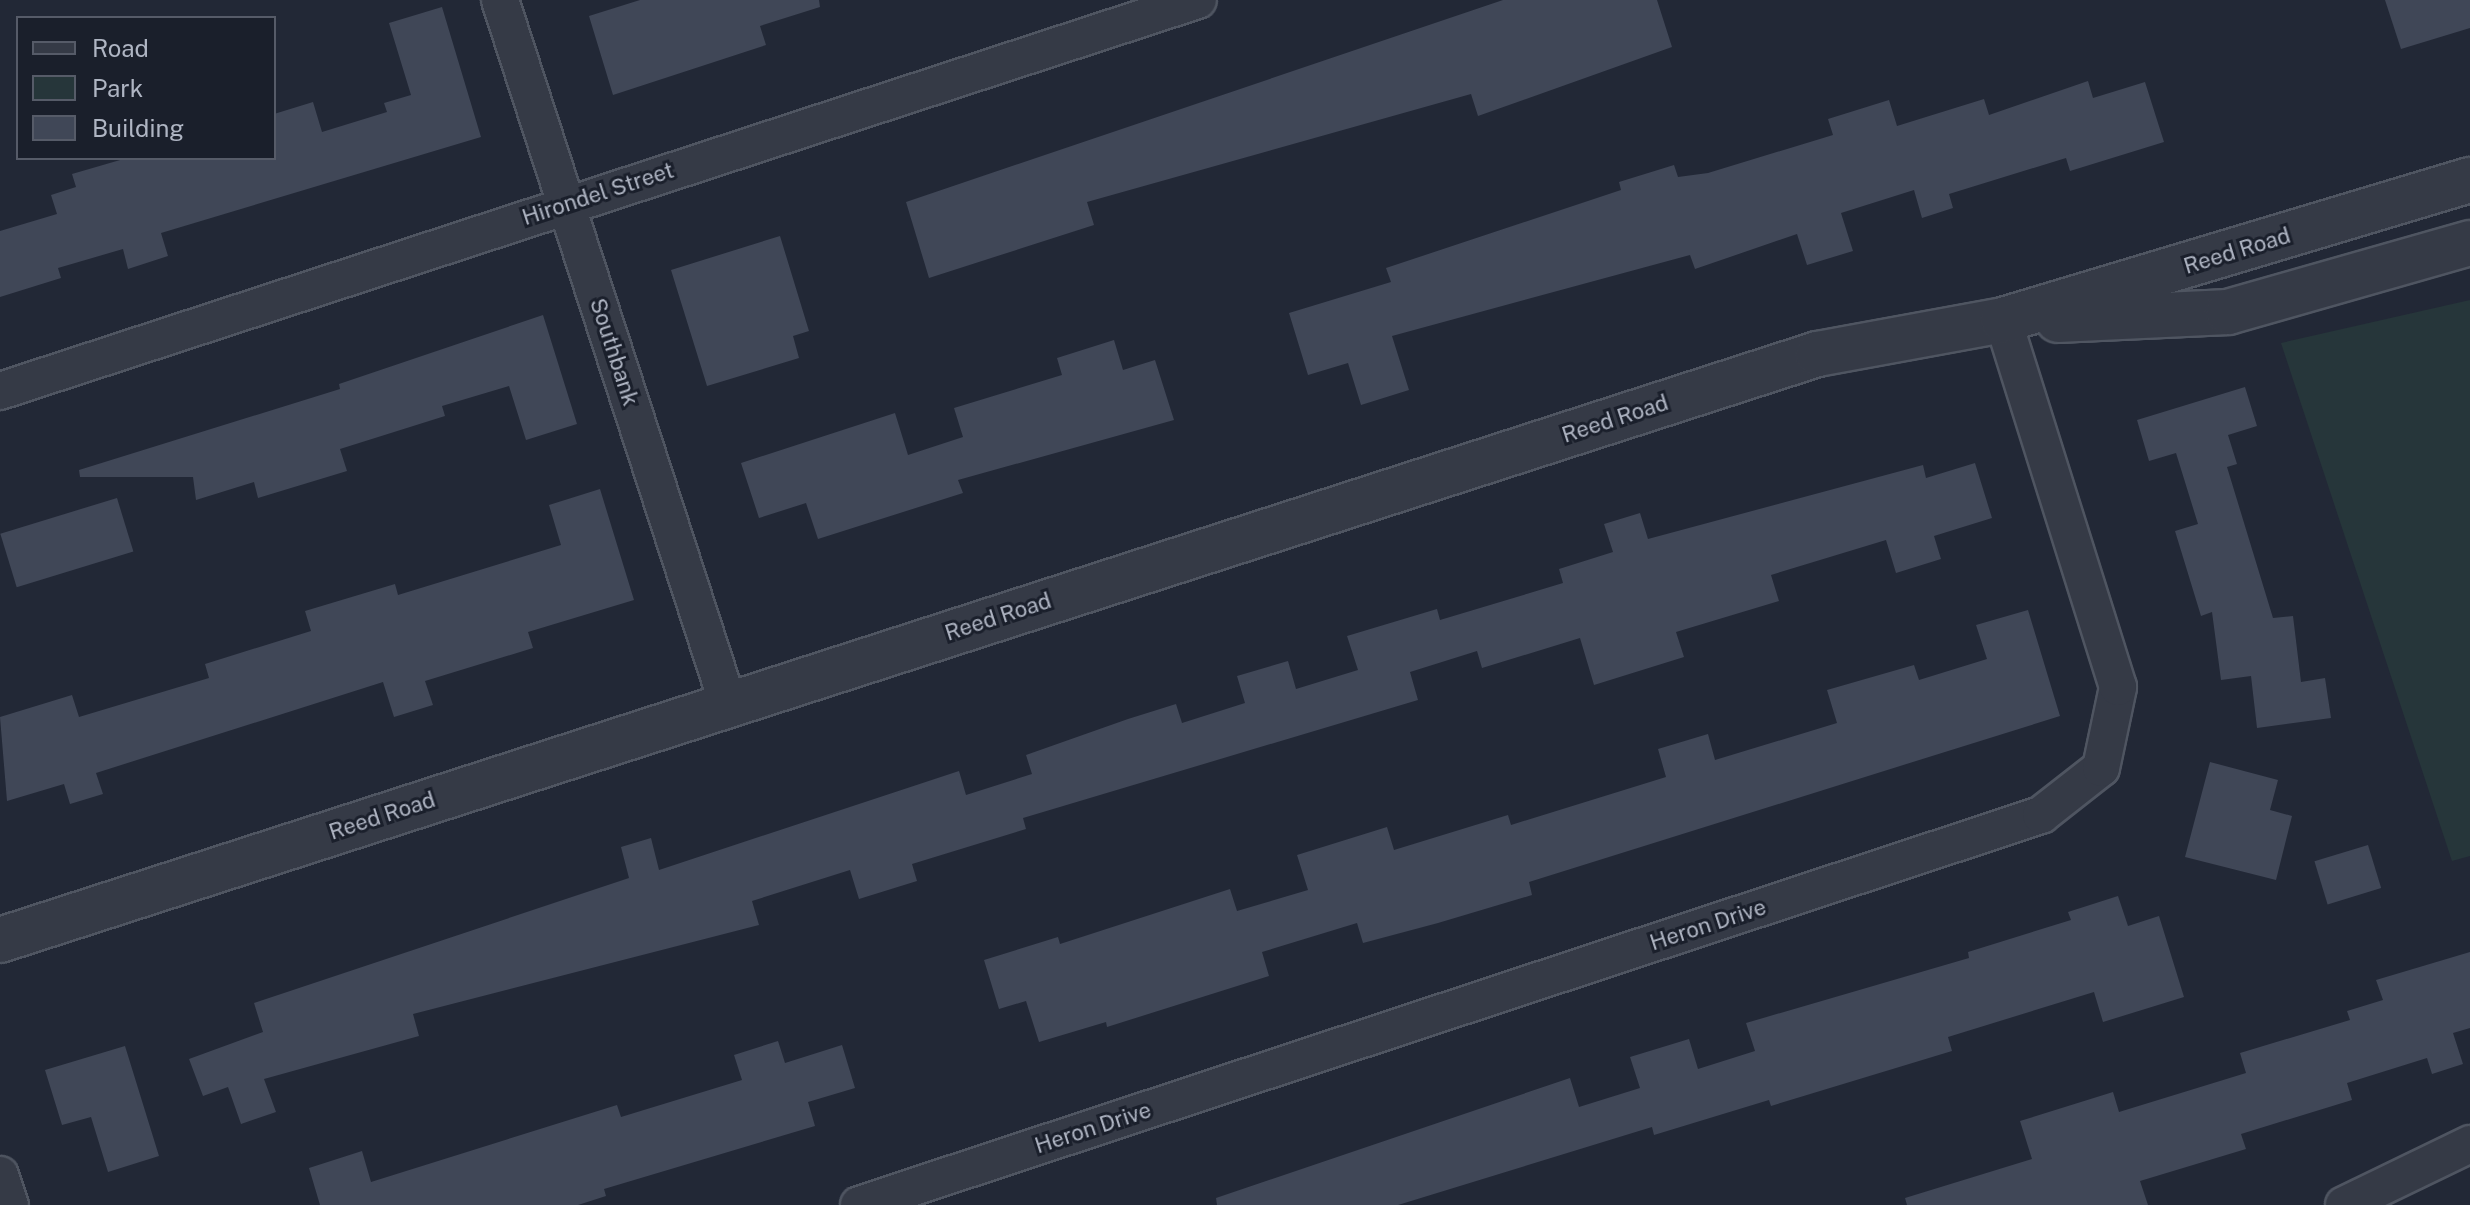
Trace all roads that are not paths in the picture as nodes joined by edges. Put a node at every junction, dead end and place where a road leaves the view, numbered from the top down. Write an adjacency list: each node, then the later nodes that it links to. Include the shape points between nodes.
1 (500, 0): 4 (street, Southbank)
2 (1198, 0): 4 (street, Hirondel Street)
3 (2470, 180): 6 (street, Reed Road)
4 (566, 205): 7 (street, Hirondel Street); 8 (street, Southbank)
5 (2470, 243): 6 (street, Reed Road, via 2228,312)
6 (2003, 320): 8 (street, Reed Road, via 1818,354); 12 (street, Heron Drive, via 2118,687 2101,768 2041,815)
7 (0, 391)
8 (728, 704): 9 (street, Reed Road)
9 (0, 940)
10 (2470, 1144): 15 (street)
11 (0, 1175): 13 (street)
12 (908, 1197): 14 (street, Heron Drive)
13 (10, 1205)
14 (859, 1205)
15 (2344, 1205)

